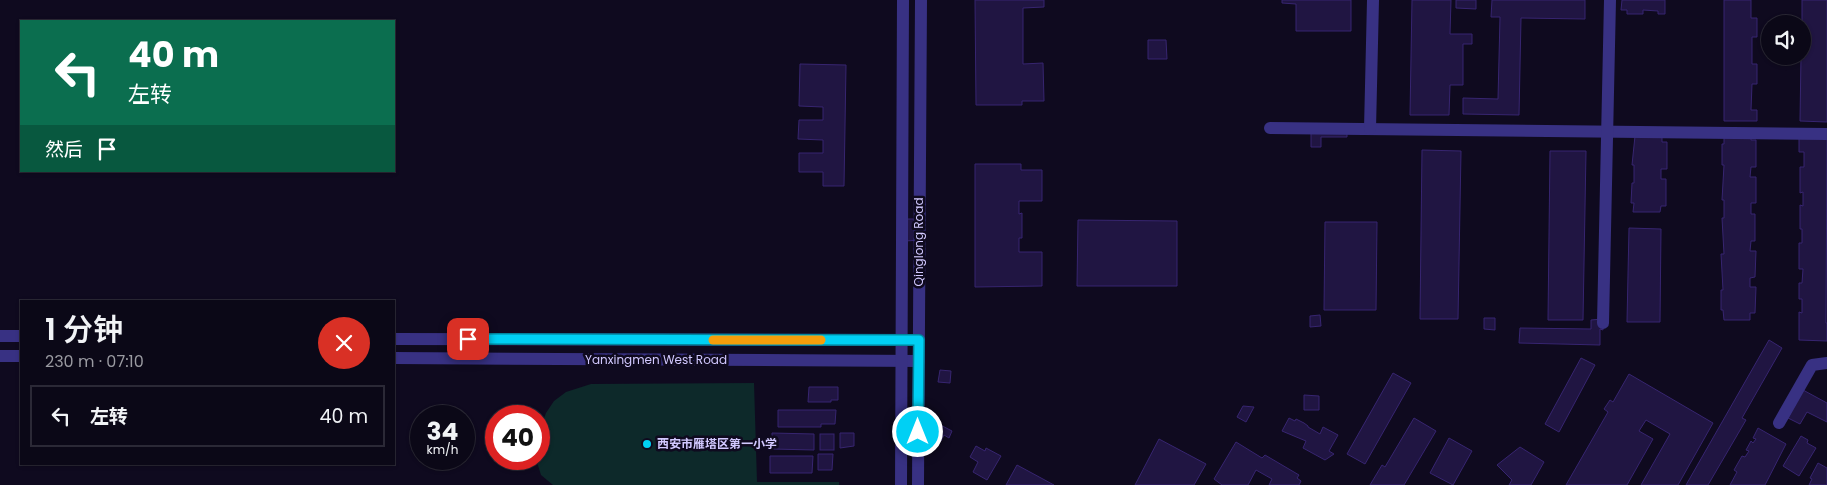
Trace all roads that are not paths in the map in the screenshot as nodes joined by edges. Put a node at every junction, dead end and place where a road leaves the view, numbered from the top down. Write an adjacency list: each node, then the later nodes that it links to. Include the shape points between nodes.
1 (903, 0): 14 (street, Qinglong Road)
2 (921, 0): 13 (street, Qinglong Road)
3 (1373, 0): 6 (street)
4 (1610, 0): 7 (street)
5 (1270, 128): 6 (street)
6 (1370, 128): 7 (street)
7 (1607, 131): 8 (street); 9 (street)
8 (1827, 134)
9 (1603, 323)
10 (0, 336): 11 (street)
11 (20, 336)
12 (395, 339): 14 (street, Yanxingmen West Road)
13 (919, 340): 14 (street, Yanxingmen West Road); 19 (street, Qinglong Road)
14 (902, 341): 18 (street, Qinglong Road)
15 (0, 356): 16 (street)
16 (20, 356)
17 (395, 358): 18 (street, Yanxingmen West Road)
18 (902, 361): 19 (street, Yanxingmen West Road); 22 (street, Qinglong Road)
19 (919, 362): 23 (street, Qinglong Road)
20 (1827, 363): 21 (street, via 1812,365)
21 (1779, 423)
22 (901, 485)
23 (918, 485)

